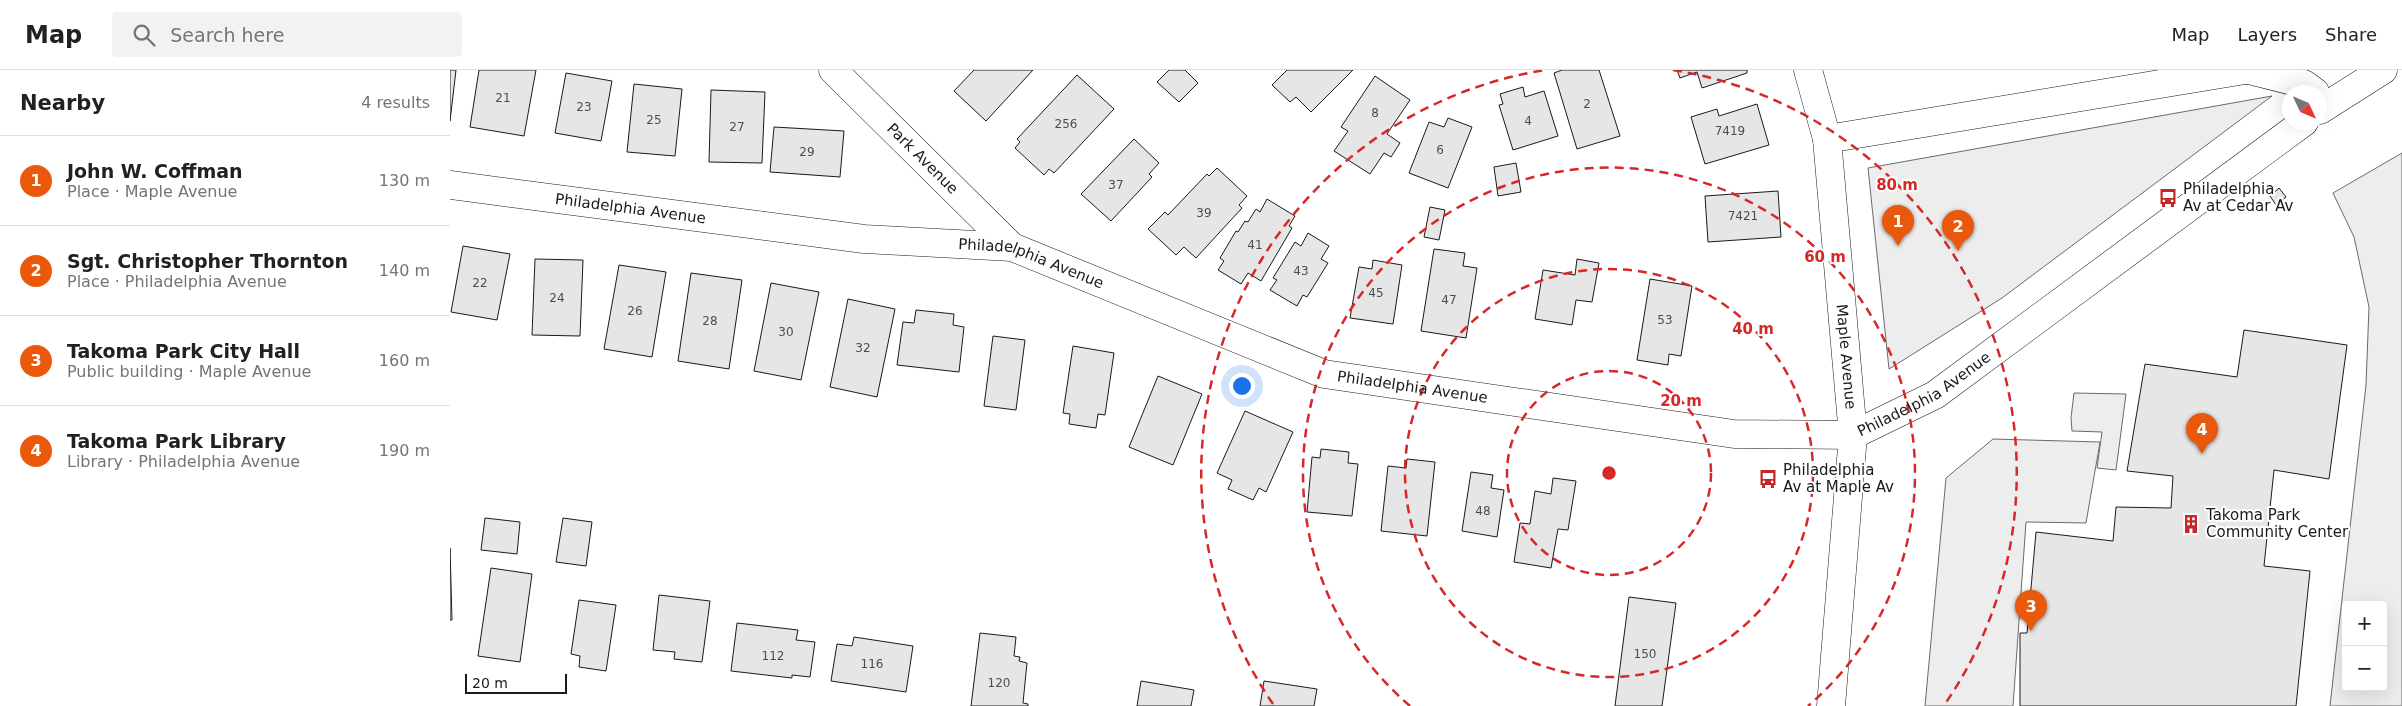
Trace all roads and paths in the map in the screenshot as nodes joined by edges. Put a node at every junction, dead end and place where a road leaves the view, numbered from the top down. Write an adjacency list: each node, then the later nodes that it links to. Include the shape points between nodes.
1 (833, 70): 10 (main road, Park Avenue)
2 (1808, 70): 8 (main road, Maple Avenue)
3 (2247, 70): 5 (main road); 8 (main road)
4 (2383, 70): 6 (main road)
5 (2305, 85)
6 (2327, 98)
7 (2293, 130): 11 (main road, Philadelphia Avenue, via 1935,395)
8 (1827, 139): 11 (main road, Maple Avenue)
9 (450, 185): 10 (main road, Philadelphia Avenue, via 864,239)
10 (1012, 247): 11 (main road, Philadelphia Avenue, via 1324,374 1734,434)
11 (1853, 436): 12 (main road, Maple Avenue)
12 (1831, 706)

